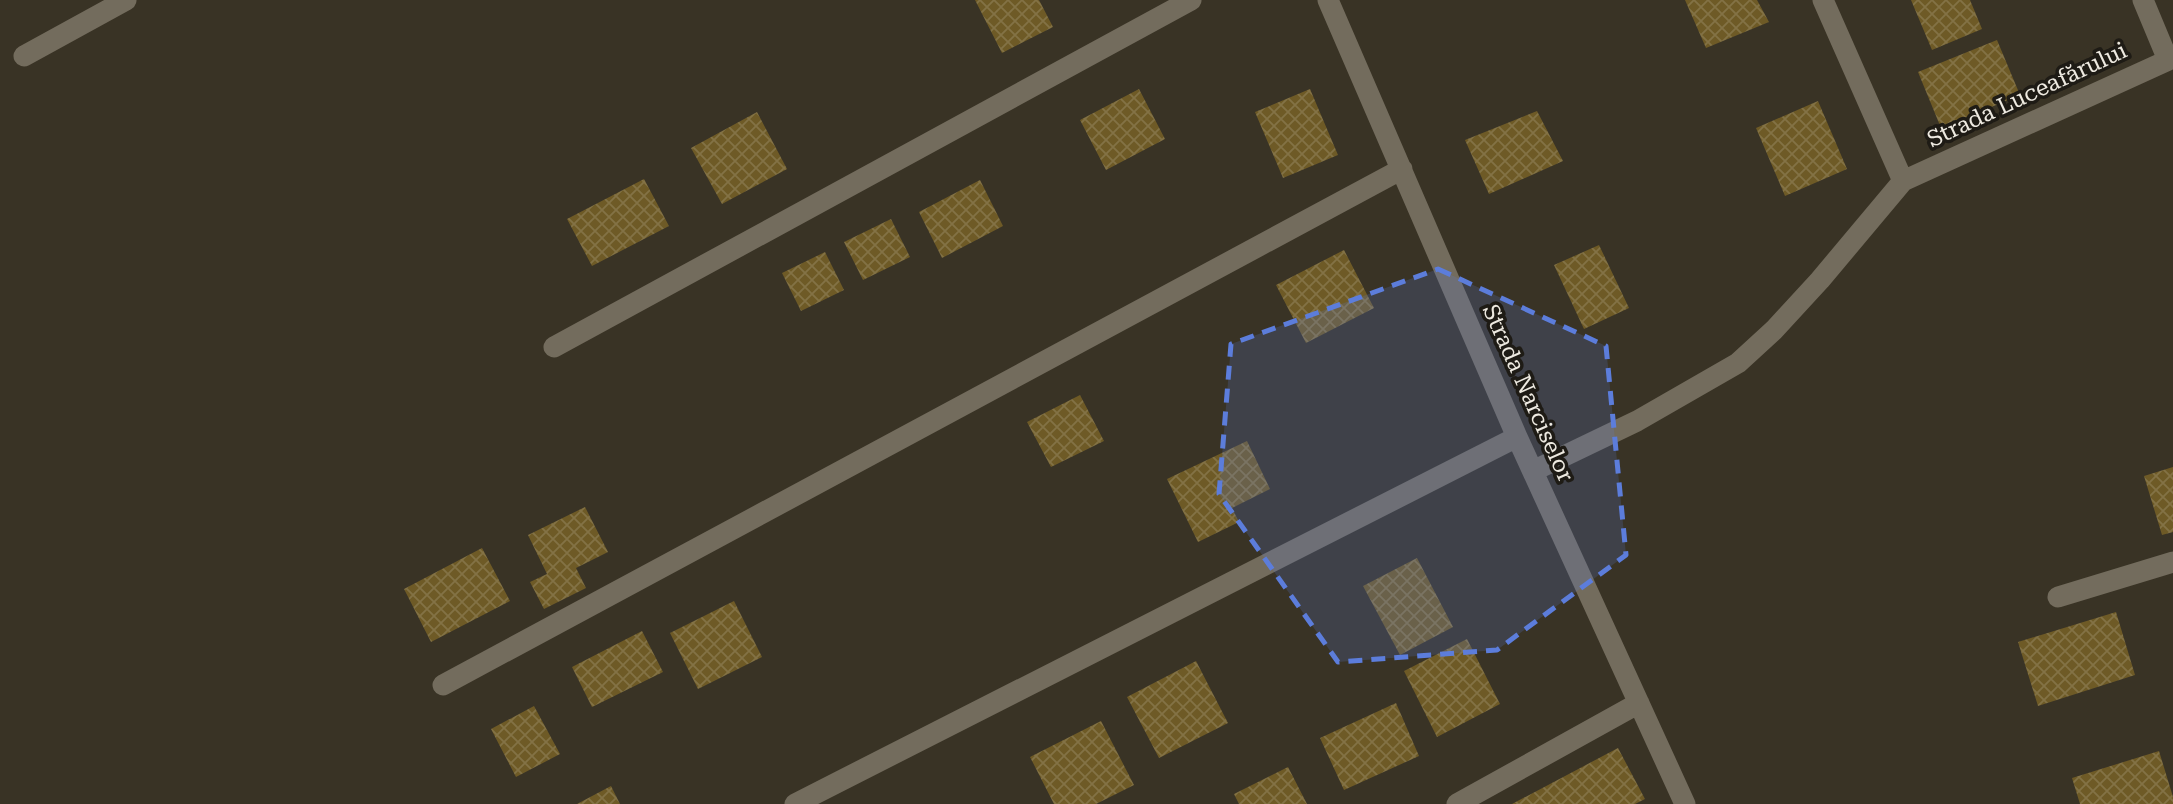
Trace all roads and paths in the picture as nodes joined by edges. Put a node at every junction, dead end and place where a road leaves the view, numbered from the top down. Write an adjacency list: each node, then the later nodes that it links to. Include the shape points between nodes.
1 (127, 0): 6 (street)
2 (1191, 0): 10 (street)
3 (1328, 0): 8 (street, Strada Narciselor)
4 (1823, 0): 9 (street)
5 (2143, 0): 7 (street)
6 (24, 56)
7 (2170, 59): 9 (street, Strada Luceafărului)
8 (1402, 169): 11 (street, Strada Narciselor); 15 (street)
9 (1903, 181): 12 (street, Strada Luceafărului, via 1820,280 1738,363 1637,421)
10 (554, 347)
11 (1517, 436): 12 (street, Strada Narciselor); 17 (street)
12 (1533, 471): 16 (street, Strada Narciselor)
13 (2173, 562): 14 (street)
14 (2058, 597)
15 (443, 685)
16 (1639, 703): 18 (street); 19 (street, Strada Narciselor)
17 (795, 804)
18 (1457, 804)
19 (1685, 804)

